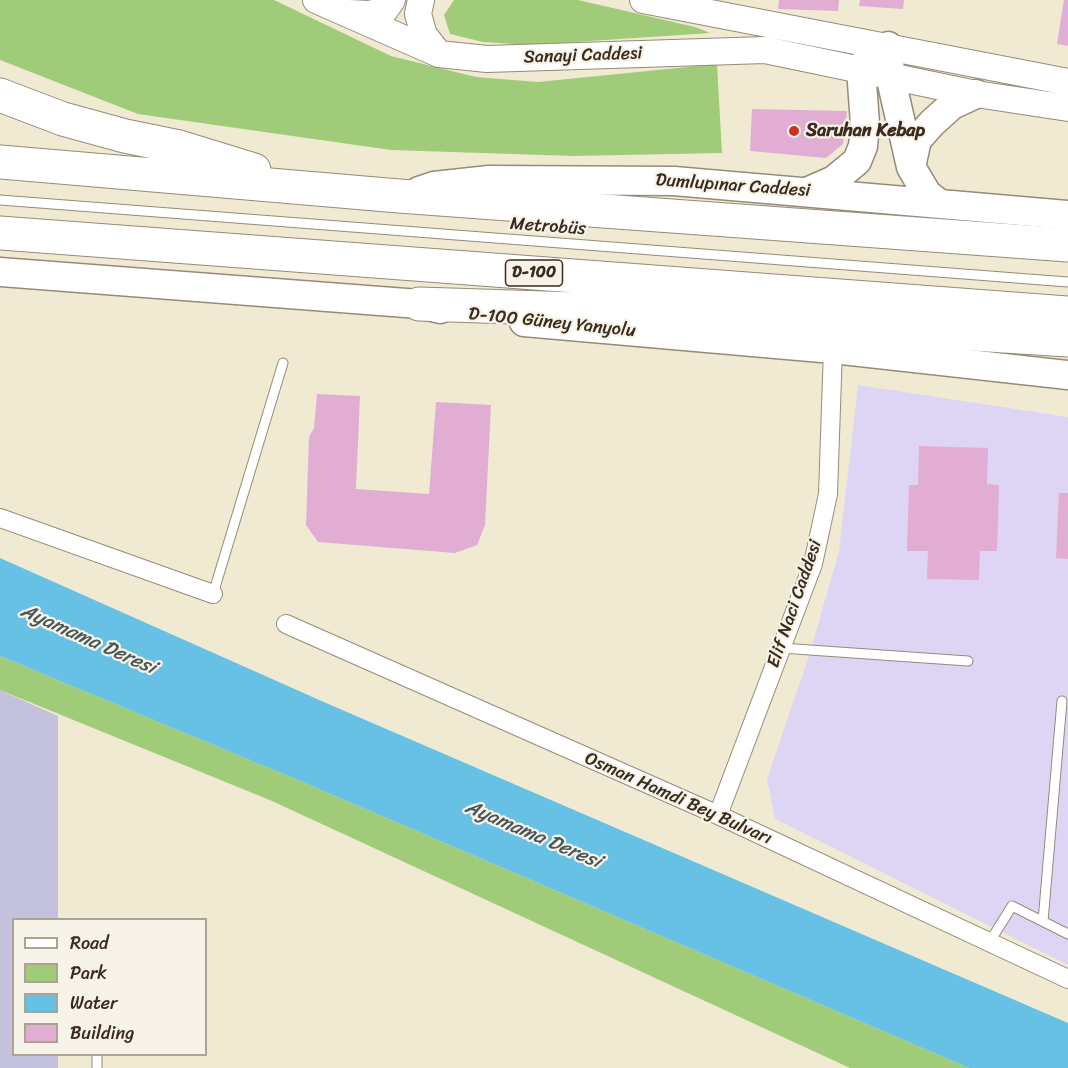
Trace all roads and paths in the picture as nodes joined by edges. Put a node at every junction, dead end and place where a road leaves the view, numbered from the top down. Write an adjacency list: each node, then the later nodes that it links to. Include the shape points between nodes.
1 (316, 0): 5 (main road, Sanayi Caddesi)
2 (392, 0): 5 (main road, via 385,10)
3 (421, 0): 7 (main road, via 418,14 424,35)
4 (643, 0): 6 (main road)
5 (345, 13): 7 (main road, Sanayi Caddesi)
6 (888, 46): 8 (main road, via 870,55); 9 (main road); 10 (main road)
7 (439, 54): 8 (main road, Sanayi Caddesi, via 498,59 765,50)
8 (861, 69): 9 (main road, Sanayi Caddesi); 19 (main road, via 863,146 857,160 834,180)
9 (890, 75): 11 (main road, Sanayi Caddesi); 17 (main road)
10 (1068, 82)
11 (976, 93): 13 (main road, Sanayi Caddesi); 17 (main road, via 952,105 917,140)
12 (0, 95): 18 (highway, via 63,119 179,147)
13 (1068, 108)
14 (0, 154): 16 (main road)
15 (0, 162): 16 (highway)
16 (57, 167): 18 (highway)
17 (911, 167): 22 (main road, via 927,194)
18 (301, 187): 20 (highway)
19 (809, 191): 20 (main road, Dumlupınar Caddesi, via 674,181 553,178 456,183); 22 (main road, Dumlupınar Caddesi)
20 (399, 196): 25 (highway)
21 (0, 199): 27 (lane, Metrobüs)
22 (940, 204): 23 (main road, Dumlupınar Caddesi)
23 (1068, 215)
24 (0, 233): 29 (highway, D-100)
25 (1068, 245)
26 (0, 272): 28 (main road, D-100 Güney Yanyolu)
27 (1068, 282)
28 (419, 304): 30 (highway, via 587,309); 31 (main road, D-100 Güney Yanyolu, via 486,319)
29 (1068, 313)
30 (1068, 340)
31 (833, 349): 33 (main road, D-100 Güney Yanyolu); 37 (street, Elif Naci Caddesi, via 828,494 813,564)
32 (283, 363): 35 (lane)
33 (1068, 375)
34 (0, 518): 35 (street)
35 (213, 594)
36 (286, 624): 40 (street, Osman Hamdi Bey Bulvarı)
37 (781, 648): 38 (lane); 40 (street, Elif Naci Caddesi)
38 (968, 661)
39 (1062, 701): 41 (lane)
40 (718, 815): 43 (street, Osman Hamdi Bey Bulvarı)
41 (1043, 921): 42 (lane); 43 (lane, via 1012,906)
42 (1068, 934)
43 (989, 943): 44 (street, Osman Hamdi Bey Bulvarı)
44 (1068, 979)

